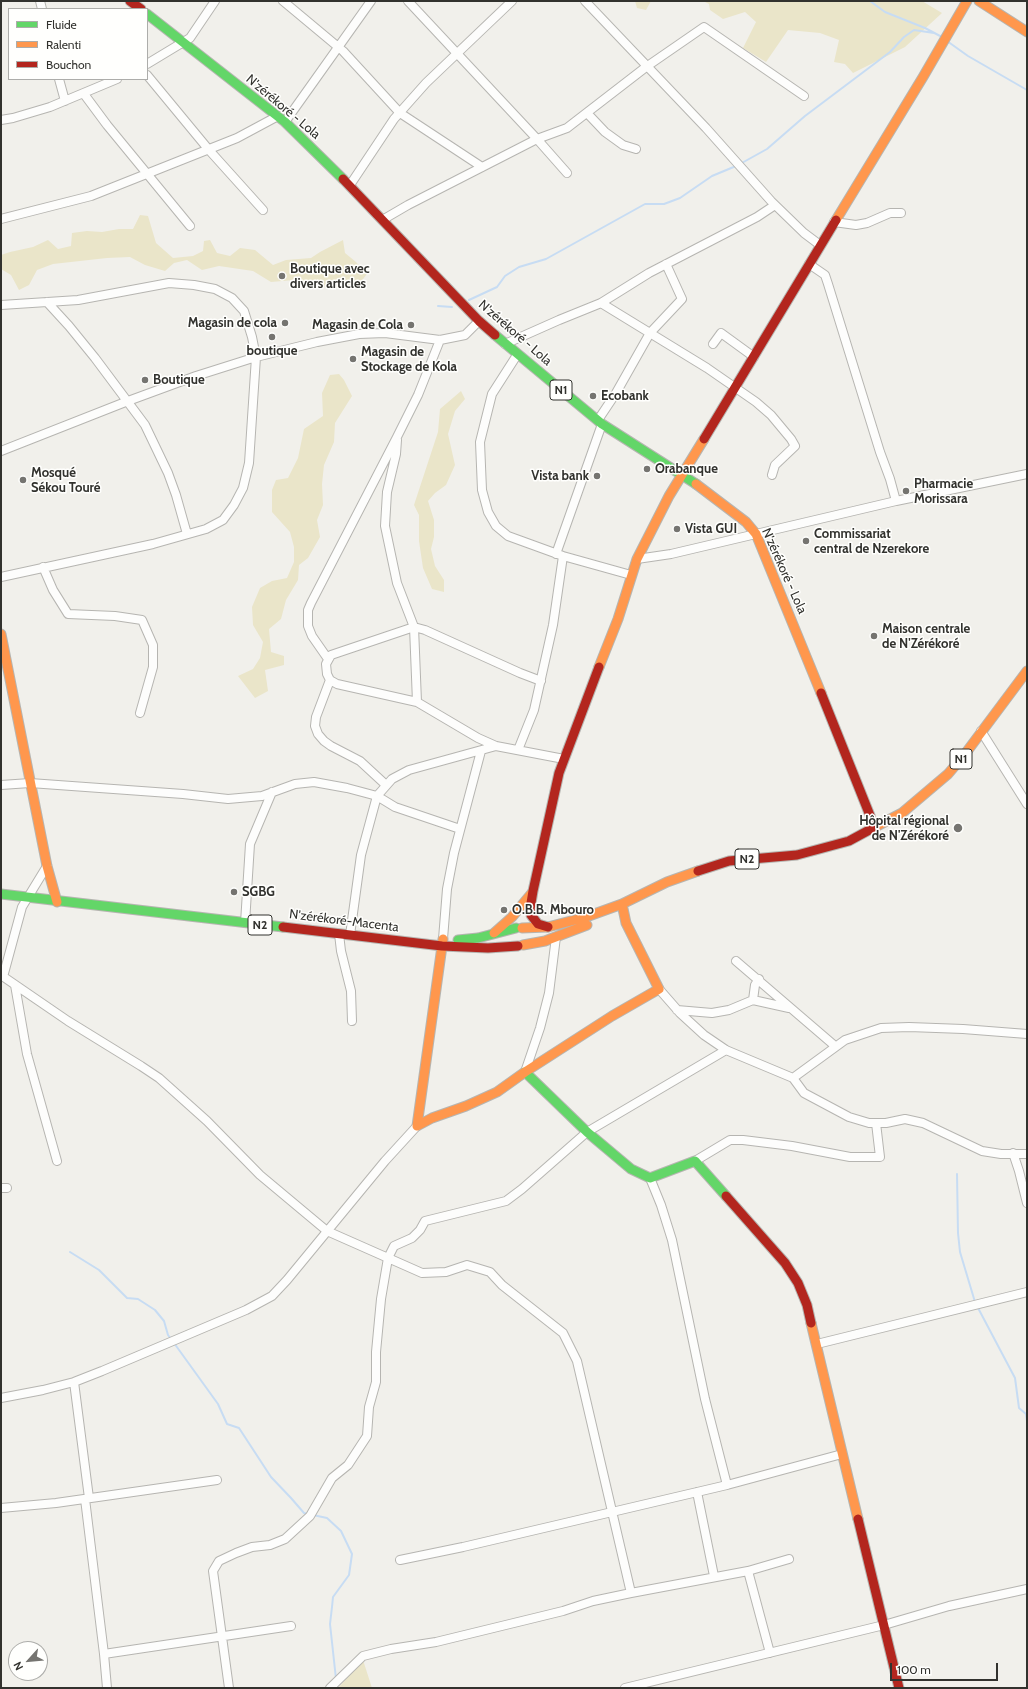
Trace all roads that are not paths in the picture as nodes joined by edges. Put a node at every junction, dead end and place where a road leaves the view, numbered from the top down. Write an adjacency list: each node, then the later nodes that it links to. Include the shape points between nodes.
1 (130, 1): 10 (main road)
2 (215, 1): 13 (street, via 193,35)
3 (283, 1): 14 (street)
4 (371, 1): 14 (street)
5 (408, 1): 15 (street)
6 (512, 1): 15 (street)
7 (585, 1): 17 (street)
8 (967, 1): 40 (main road, via 924,77)
9 (979, 1): 12 (main road)
10 (140, 8)
11 (148, 15): 13 (main road, N'zérékoré - Lola / N1)
12 (1027, 32)
13 (183, 42): 16 (street); 26 (main road, N'zérékoré - Lola / N1)
14 (338, 46): 24 (street); 26 (street)
15 (457, 54): 24 (street); 28 (street)
16 (148, 63)
17 (646, 67): 22 (street, via 704,27); 25 (street); 35 (street)
18 (148, 76): 30 (street)
19 (59, 80): 23 (street)
20 (115, 80): 21 (street)
21 (84, 94): 23 (street); 33 (street)
22 (804, 96)
23 (65, 101): 27 (street)
24 (400, 112): 31 (street); 34 (street)
25 (587, 113): 28 (street, via 567,128); 29 (street, via 605,132 623,145)
26 (281, 119): 30 (street); 34 (main road, N'zérékoré - Lola / N1)
27 (1, 120)
28 (537, 139): 31 (street); 32 (street)
29 (636, 149)
30 (209, 150): 33 (street); 36 (street)
31 (482, 168): 39 (street)
32 (567, 173)
33 (148, 174): 38 (street, via 91,196); 41 (street)
34 (350, 185): 39 (main road, N'zérékoré - Lola / N1)
35 (776, 205): 42 (street); 43 (street)
36 (264, 210)
37 (901, 213): 40 (street, via 890,213 856,225)
38 (1, 218)
39 (384, 219): 48 (main road, N'zérékoré - Lola / N1)
40 (834, 222): 42 (main road)
41 (190, 226)
42 (820, 245): 44 (main road)
43 (666, 264): 46 (street); 49 (street, via 682,299)
44 (809, 264): 55 (main road); 64 (street, via 825,275)
45 (47, 302): 47 (street); 54 (street, via 78,300 169,284 194,284 214,289 232,298 244,311); 57 (street, via 74,331)
46 (601, 303): 49 (street); 51 (street)
47 (1, 305)
48 (479, 321): 50 (street, via 465,335); 51 (main road, N'zérékoré - Lola / N1)
49 (650, 333): 56 (street); 58 (street)
50 (440, 340): 54 (street, via 385,333 359,334); 59 (street, via 418,395)
51 (505, 344): 53 (main road, N'zérékoré - Lola / N1)
52 (712, 344): 55 (street, via 721,333)
53 (518, 355): 58 (main road, N'zérékoré - Lola / N1); 67 (street, via 492,394 486,416 480,442 482,490 488,512 496,526 508,536)
54 (256, 357): 57 (street); 65 (street, via 249,463 243,488 223,520 206,529)
55 (754, 357): 56 (main road)
56 (735, 388): 61 (main road); 63 (street, via 771,415 795,446 776,465)
57 (128, 401): 60 (street); 65 (street, via 145,425 168,473)
58 (600, 422): 61 (main road, N'zérékoré - Lola / N1); 67 (street)
59 (397, 437): 72 (street, via 396,454 387,492 385,526 397,583); 74 (street, via 310,603 308,626)
60 (1, 451)
61 (682, 474): 66 (main road, N'zérékoré - Lola / N1, via 734,511); 68 (main road)
62 (1027, 474): 64 (street)
63 (772, 475)
64 (896, 501): 66 (street)
65 (187, 534): 69 (street, via 153,544)
66 (756, 534): 68 (street, via 671,554); 91 (main road, N'zérékoré - Lola / N1)
67 (560, 555): 70 (street); 77 (street, via 553,625)
68 (636, 559): 70 (main road)
69 (43, 567): 71 (street); 79 (street, via 68,614 142,620 153,645 153,667)
70 (631, 575): 84 (main road, via 618,618)
71 (1, 577)
72 (414, 627): 74 (street, via 331,655); 77 (street, via 520,674); 78 (street)
73 (1, 634): 85 (main road)
74 (328, 659): 76 (street, via 326,664)
75 (1027, 671): 80 (main road, N1)
76 (330, 680): 78 (street, via 337,684); 87 (street, via 316,716 315,726 318,734 331,746 360,761)
77 (541, 680): 83 (street, via 534,710)
78 (417, 702): 81 (street)
79 (140, 713)
80 (981, 731): 90 (street); 91 (main road, N1, via 948,774 902,812)
81 (496, 746): 82 (street); 83 (street)
82 (481, 750): 87 (street, via 409,770); 92 (street)
83 (518, 750): 84 (street)
84 (564, 759): 95 (main road)
85 (30, 783): 86 (street); 88 (street, via 228,799 262,796); 93 (main road)
86 (1, 785)
87 (386, 785): 89 (street)
88 (272, 792): 89 (street, via 295,784 314,782); 100 (street, via 250,844)
89 (376, 796): 92 (street, via 395,807); 103 (street, via 361,855)
90 (1027, 804)
91 (875, 828): 99 (main road, N2, via 849,841 797,855 729,861 708,867 667,882)
92 (460, 829): 107 (street, via 448,889)
93 (47, 866): 97 (street); 98 (main road)
94 (1, 887): 97 (main road, N2)
95 (533, 891): 101 (main road, via 531,915 538,924); 105 (main road, via 512,917)
96 (1, 894): 97 (main road, N2)
97 (30, 894): 98 (main road, N2); 110 (street, via 18,918)
98 (56, 898): 100 (main road, N2)
99 (622, 904): 101 (main road, N2, via 586,918); 106 (main road, N2, via 601,918); 113 (main road, via 626,923)
100 (245, 919): 103 (main road, N2); 104 (main road, N'zérékoré-Macenta / N2)
101 (548, 927): 102 (main road, N2)
102 (519, 928): 105 (main road, N2); 108 (main road, via 525,930 528,936 527,941); 108 (main road, via 512,932 510,938)
103 (350, 931): 104 (main road, N'zérékoré-Macenta / N2); 107 (main road, N2)
104 (339, 934): 117 (street, via 351,991)
105 (491, 935): 107 (main road, N2)
106 (556, 937): 108 (main road, N2); 121 (street, via 549,993)
107 (443, 943): 108 (main road, N2, via 488,948); 124 (main road)
108 (520, 945)
109 (736, 961): 111 (street)
110 (2, 976): 112 (street)
111 (759, 979): 114 (street, via 755,985); 115 (street)
112 (15, 985): 128 (street, via 27,1054); 132 (street, via 68,1022 158,1078 207,1121 260,1175)
113 (659, 990): 116 (street); 121 (main road, via 612,1016)
114 (753, 1000): 115 (street); 116 (street, via 729,1010 712,1013)
115 (791, 1008): 119 (street)
116 (677, 1010): 120 (street, via 704,1035)
117 (352, 1021)
118 (1027, 1034): 119 (street, via 963,1029 881,1028)
119 (835, 1046): 122 (street)
120 (726, 1050): 122 (street); 125 (street)
121 (525, 1072): 124 (main road, via 497,1092); 125 (main road)
122 (793, 1078): 123 (street, via 804,1093 849,1117)
123 (876, 1123): 126 (street, via 905,1119 923,1123 982,1151); 129 (street, via 880,1157 850,1157 792,1146 730,1140)
124 (417, 1126): 132 (street)
125 (587, 1132): 130 (main road, via 631,1169); 133 (street, via 506,1201 425,1221 412,1238 394,1246)
126 (1013, 1153): 127 (street); 131 (street)
127 (1027, 1154)
128 (57, 1161)
129 (695, 1161): 130 (main road); 135 (main road, via 785,1263 795,1278 807,1305)
130 (650, 1178): 140 (street, via 672,1240 705,1399)
131 (1027, 1203)
132 (327, 1231): 133 (street); 136 (street, via 272,1296 246,1310)
133 (388, 1258): 144 (street, via 422,1273 446,1272 467,1265 490,1272 502,1285 563,1333 577,1361); 153 (street, via 381,1299 376,1382 369,1408 367,1436 348,1465 332,1478 310,1516 285,1539 270,1545 252,1547 219,1561 213,1571)
134 (1027, 1292): 135 (street)
135 (817, 1344): 138 (main road)
136 (74, 1382): 137 (street); 142 (street)
137 (1, 1398)
138 (842, 1454): 140 (street); 151 (main road)
139 (216, 1480): 142 (street)
140 (728, 1485): 141 (street)
141 (697, 1492): 144 (street); 148 (street)
142 (87, 1498): 143 (street); 155 (street)
143 (1, 1508)
144 (612, 1512): 146 (street); 150 (street)
145 (789, 1559): 147 (street)
146 (400, 1560)
147 (748, 1571): 148 (street); 154 (street)
148 (714, 1576): 150 (street)
149 (1027, 1589): 151 (street, via 949,1606)
150 (631, 1593): 156 (street, via 459,1637 363,1656)
151 (884, 1625): 154 (street); 160 (main road)
152 (291, 1626): 153 (street)
153 (221, 1637): 155 (street); 158 (street)
154 (770, 1653): 159 (street)
155 (104, 1654): 157 (street)
156 (332, 1686)
157 (107, 1688)
158 (229, 1688)
159 (626, 1688)
160 (899, 1688)

